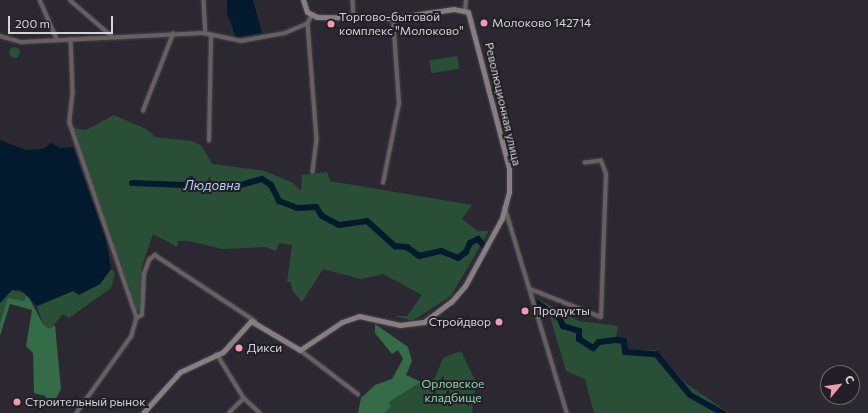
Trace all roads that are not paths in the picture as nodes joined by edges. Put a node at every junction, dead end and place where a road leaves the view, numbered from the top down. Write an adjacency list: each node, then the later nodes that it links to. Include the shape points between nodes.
1 (40, 0): 17 (street)
2 (70, 0): 16 (street)
3 (204, 0): 13 (street)
4 (303, 0): 8 (main road)
5 (353, 0): 9 (street)
6 (466, 0): 7 (street)
7 (465, 10): 10 (main road); 24 (main road, Революционная улица, via 473,18 509,168 510,192)
8 (312, 16): 9 (main road); 11 (street)
9 (354, 18): 10 (main road)
10 (393, 18): 23 (street, via 399,104)
11 (308, 23): 14 (street, via 285,33 246,40); 22 (street, via 317,139)
12 (173, 34): 13 (street); 16 (street); 19 (street)
13 (206, 34): 14 (street)
14 (211, 35): 20 (street)
15 (0, 36): 17 (street, via 20,42)
16 (113, 37): 18 (street)
17 (57, 39): 18 (street)
18 (71, 39): 26 (street, via 73,92 70,123)
19 (143, 111)
20 (209, 141)
21 (585, 163): 25 (street, via 601,161 606,174 601,317)
22 (313, 172)
23 (383, 183)
24 (505, 207): 25 (street); 28 (main road, Революционная улица, via 472,275 451,302 435,316 424,322 400,325 359,316 342,322)
25 (530, 289): 36 (street)
26 (137, 318): 27 (street, via 142,315 144,274 149,260 156,255); 32 (street, via 132,336)
27 (255, 321): 28 (main road); 29 (main road, via 248,322 228,348)
28 (300, 350): 30 (street)
29 (218, 354): 31 (street); 33 (main road, via 180,372)
30 (358, 394)
31 (244, 398): 34 (street); 35 (street)
32 (77, 413)
33 (143, 413)
34 (230, 413)
35 (260, 413)
36 (567, 413)

